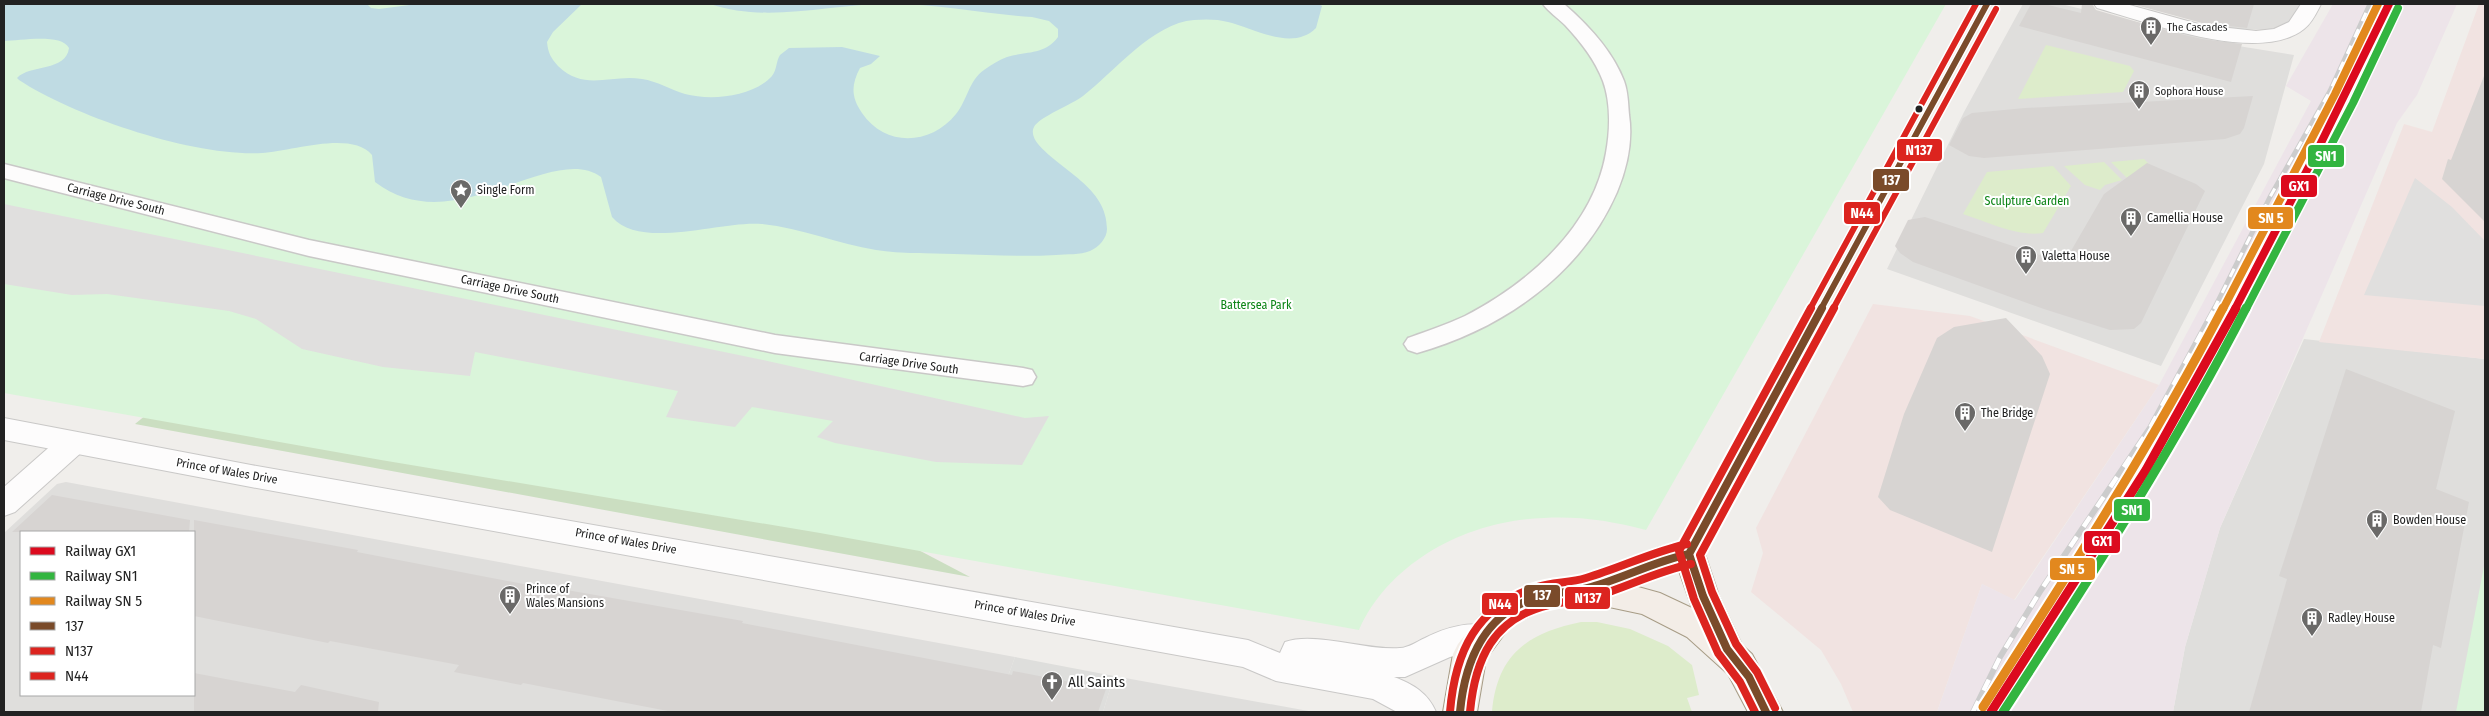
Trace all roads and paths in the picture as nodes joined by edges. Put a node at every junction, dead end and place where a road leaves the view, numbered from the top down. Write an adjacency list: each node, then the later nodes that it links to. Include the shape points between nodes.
1 (1553, 4): 6 (street, via 1589,40 1614,82 1621,135 1607,191 1596,214 1576,241 1522,292 1458,330)
2 (1987, 4): 11 (main road)
3 (2104, 4): 4 (street, via 2213,33 2250,38 2293,28)
4 (2311, 4)
5 (4, 171): 7 (street, Carriage Drive South, via 309,248 756,340)
6 (1417, 344)
7 (1023, 377)
8 (4, 429): 9 (street, Prince of Wales Drive)
9 (73, 443): 10 (street); 15 (street, Prince of Wales Drive)
10 (4, 504)
11 (1689, 554): 12 (main road, via 1671,556); 14 (main road, via 1703,596)
12 (1583, 590): 13 (main road, via 1532,599 1495,621); 14 (main road, via 1631,596 1655,603 1700,627)
13 (1480, 637): 15 (street, Prince of Wales Drive, via 1444,644 1405,662 1365,661 1286,651); 17 (main road, via 1463,673)
14 (1727, 649): 18 (main road, via 1749,676)
15 (1248, 654): 16 (street, Prince of Wales Drive, via 1279,667 1363,682 1384,689 1402,697)
16 (1419, 712)
17 (1460, 712)
18 (1766, 712)

